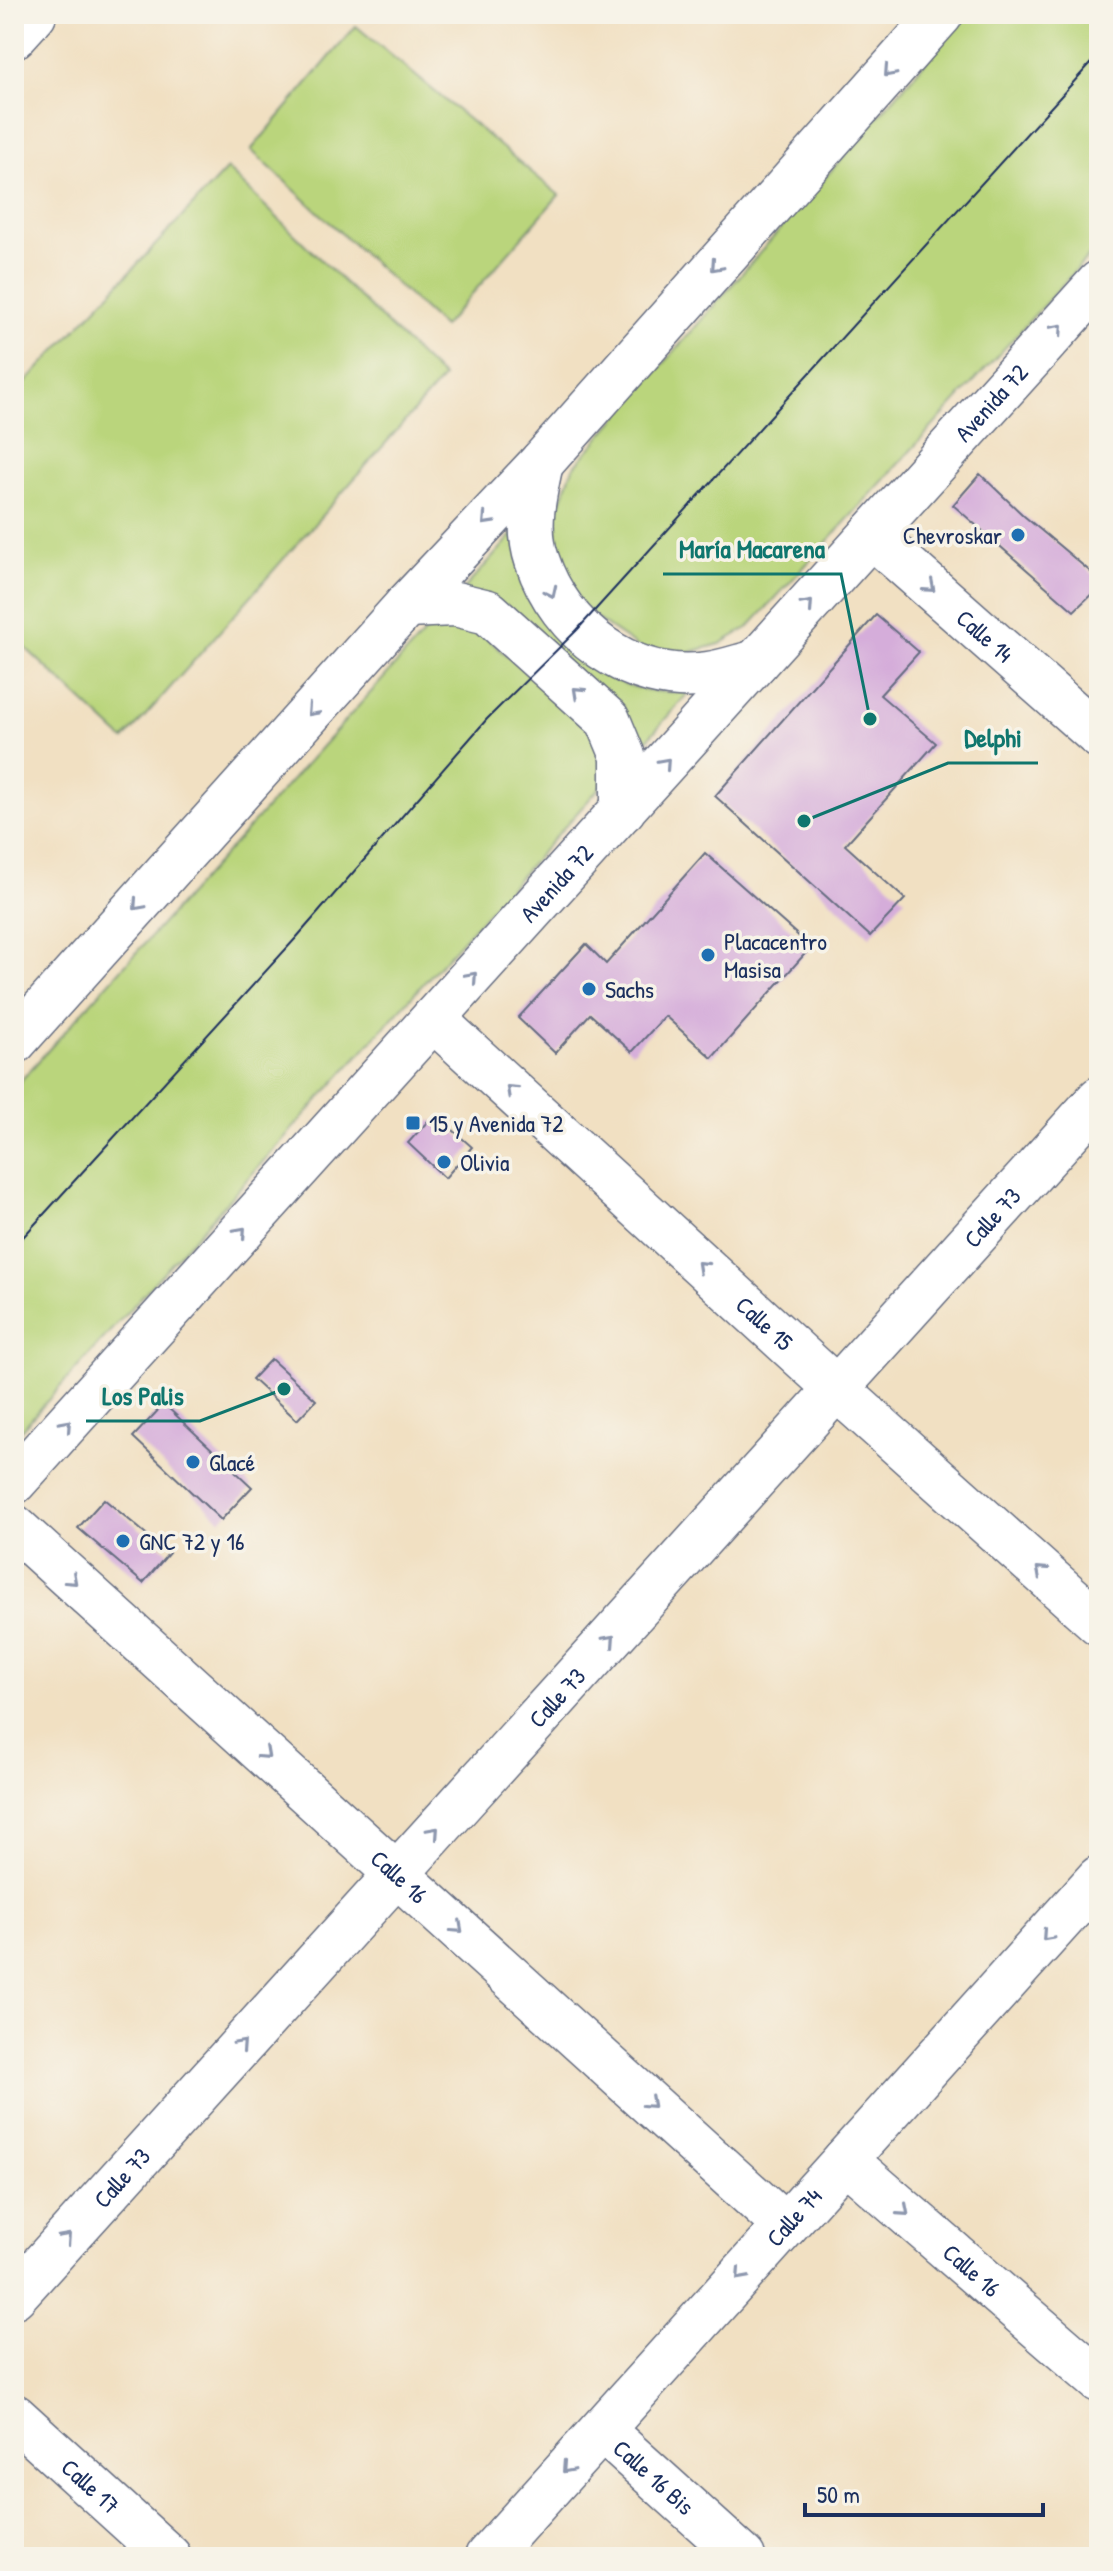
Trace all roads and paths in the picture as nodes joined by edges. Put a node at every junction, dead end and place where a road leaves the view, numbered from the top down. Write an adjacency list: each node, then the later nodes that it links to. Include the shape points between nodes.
1 (34, 14): 3 (main road)
2 (941, 14): 5 (main road, one-way to 5)
3 (14, 36)
4 (1099, 283): 6 (main road, Avenida 72, one-way to 4)
5 (541, 463): 7 (main road, one-way to 7); 8 (main road, one-way to 8, via 531,510 536,559 555,603 577,630 615,657 660,673 706,675)
6 (871, 535): 8 (main road, Avenida 72, one-way to 6); 9 (main road, Calle 14, one-way to 9)
7 (406, 606): 10 (main road, one-way to 7, via 623,756 608,720 488,612 455,604); 12 (main road, one-way to 12)
8 (756, 662): 10 (main road, Avenida 72, one-way to 8)
9 (1099, 736)
10 (623, 810): 11 (main road, Avenida 72, one-way to 10)
11 (433, 1019): 14 (main road, Calle 15, one-way to 11); 15 (main road, Avenida 72, one-way to 11)
12 (14, 1042)
13 (1099, 1099): 14 (main road, Calle 73)
14 (838, 1390): 17 (main road, Calle 15, one-way to 14); 18 (main road, Calle 73, one-way to 14)
15 (14, 1482)
16 (14, 1527): 18 (main road, Calle 16, one-way to 18)
17 (1099, 1623)
18 (397, 1873): 21 (main road, Calle 16, one-way to 21); 22 (main road, Calle 73, one-way to 18)
19 (1099, 1878): 20 (main road, Calle 74, one-way to 20)
20 (845, 2160): 21 (main road, Calle 74); 23 (main road, Calle 16, one-way to 23)
21 (785, 2226): 25 (main road, Calle 74, one-way to 25)
22 (14, 2296)
23 (1099, 2380)
24 (14, 2416): 26 (main road, Calle 17)
25 (602, 2430): 27 (main road, Calle 74, one-way to 27); 28 (main road, Calle 16 Bis)
26 (169, 2557)
27 (487, 2557)
28 (743, 2557)

